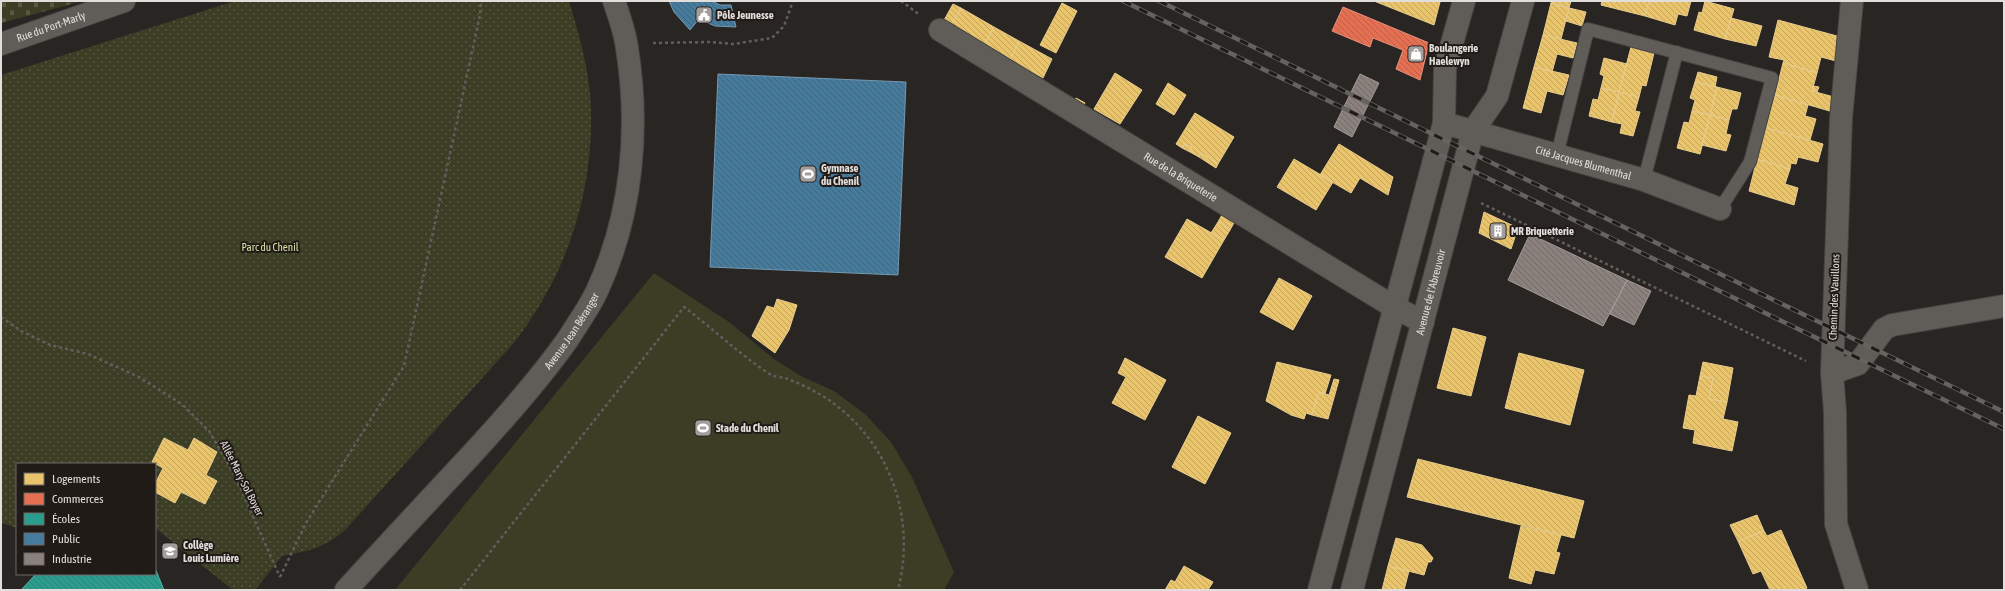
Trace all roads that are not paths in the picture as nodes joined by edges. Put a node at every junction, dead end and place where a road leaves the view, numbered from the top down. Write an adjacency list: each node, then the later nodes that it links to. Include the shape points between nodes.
1 (124, 1): 7 (street, Rue du Port-Marly)
2 (614, 1): 18 (street, Avenue Jean Béranger, via 627,46 633,114 631,171 624,212 596,292 584,316 543,374 493,432)
3 (1464, 1): 9 (street, via 1445,68)
4 (1523, 1): 10 (street, Avenue de l'Abreuvoir, via 1497,96)
5 (1852, 1): 17 (street, Chemin des Vauillons, via 1841,118)
6 (940, 30): 15 (street, Rue de la Briqueterie)
7 (1, 44)
8 (1677, 52): 11 (lane, via 1588,29); 12 (lane); 13 (lane, via 1772,78 1750,162)
9 (1444, 123): 10 (street, Cité Jacques Blumenthal); 15 (street)
10 (1474, 131): 11 (street, Cité Jacques Blumenthal); 16 (street, Avenue de l'Abreuvoir)
11 (1557, 155): 12 (street, Cité Jacques Blumenthal)
12 (1644, 180): 13 (street, Cité Jacques Blumenthal)
13 (1720, 209)
14 (2004, 306): 17 (street, via 1892,325 1884,329 1858,364)
15 (1394, 307): 16 (street, Rue de la Briqueterie); 19 (street)
16 (1423, 322): 20 (street, Avenue de l'Abreuvoir)
17 (1832, 373): 21 (street, Chemin des Vauillons, via 1836,524)
18 (346, 590)
19 (1319, 590)
20 (1352, 590)
21 (1857, 590)

